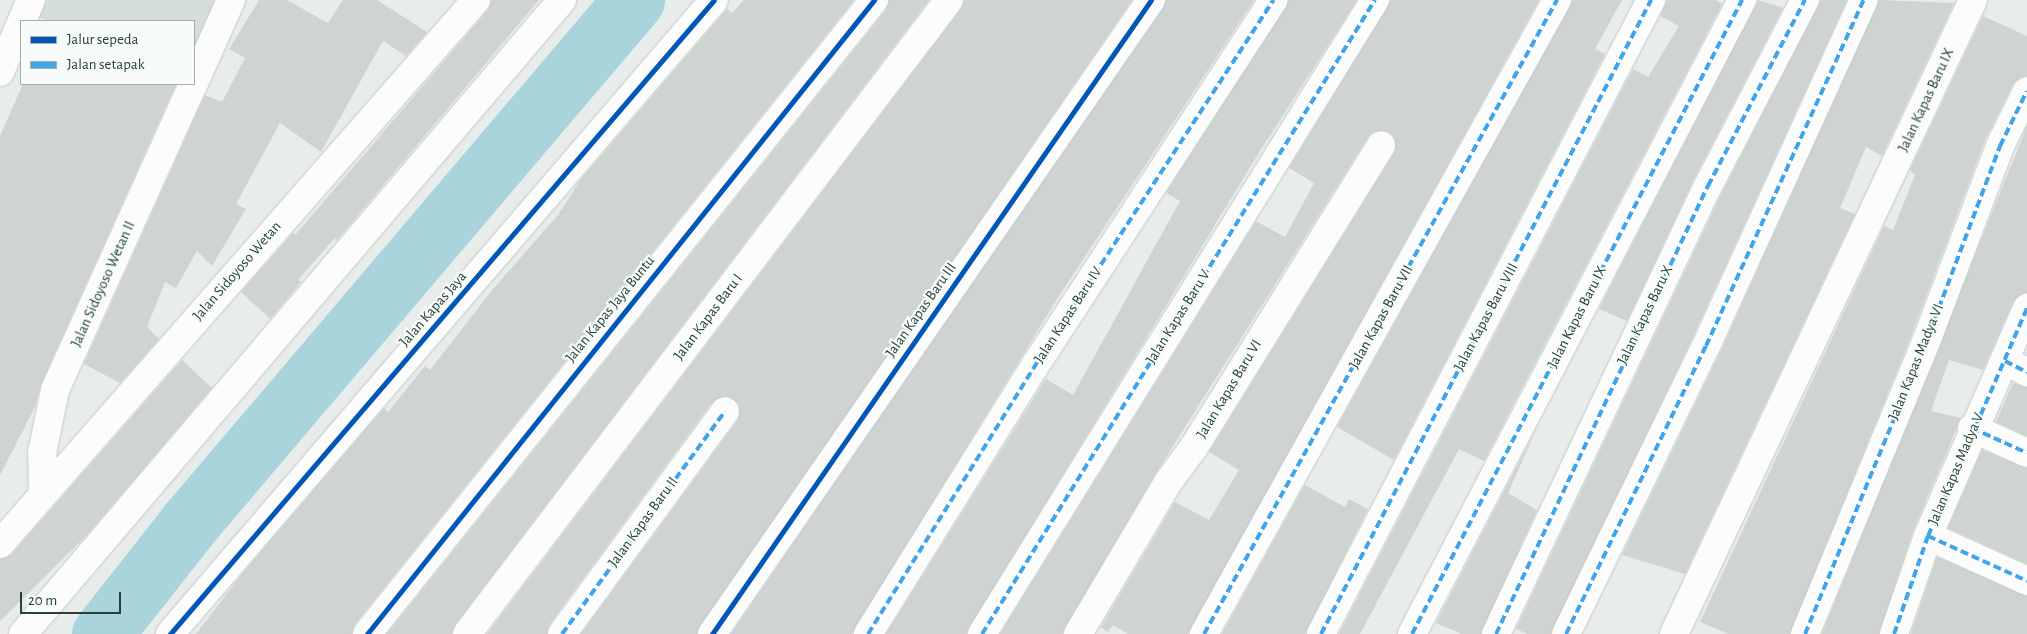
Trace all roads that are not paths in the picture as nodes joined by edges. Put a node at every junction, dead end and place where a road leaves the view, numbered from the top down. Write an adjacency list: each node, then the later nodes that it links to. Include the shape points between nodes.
1 (31, 0): 17 (street)
2 (231, 0): 20 (street, Jalan Sidoyoso Wetan II)
3 (476, 0): 29 (street, Jalan Sidoyoso Wetan)
4 (562, 0): 33 (street)
5 (714, 0): 34 (street, Jalan Kapas Jaya)
6 (874, 0): 35 (street, Jalan Kapas Jaya Buntu)
7 (949, 0): 36 (street, Jalan Kapas Baru I)
8 (1151, 0): 38 (street, Jalan Kapas Baru III)
9 (1273, 0): 39 (street, Jalan Kapas Baru IV, via 1042,355)
10 (1375, 0): 40 (street, Jalan Kapas Baru V)
11 (1557, 0): 42 (street, Jalan Kapas Baru VII)
12 (1651, 0): 43 (street, Jalan Kapas Baru VIII)
13 (1742, 0): 44 (street, Jalan Kapas Baru IX)
14 (1805, 0): 45 (street, Jalan Kapas Baru X, via 1674,255)
15 (1864, 0): 46 (street, via 1706,346)
16 (1973, 0): 47 (street, Jalan Kapas Baru IX)
17 (23, 20)
18 (20, 27): 19 (street)
19 (0, 72)
20 (195, 81)
21 (193, 85): 29 (street, Jalan Sidoyoso Wetan II, via 55,390 42,453)
22 (2027, 91): 48 (street, Jalan Kapas Madya VI, via 2000,146 1926,342)
23 (1381, 145): 41 (street, Jalan Kapas Baru VI, via 1194,447 1168,481)
24 (2027, 308): 25 (street, Jalan Kapas Madya V)
25 (2016, 367): 27 (street, Jalan Kapas Madya V)
26 (725, 411): 37 (street, Jalan Kapas Baru II)
27 (1972, 428): 28 (street); 30 (street, Jalan Kapas Madya V)
28 (2027, 453)
29 (43, 492): 31 (street, Jalan Sidoyoso Wetan)
30 (1928, 536): 32 (street); 49 (street, Jalan Kapas Madya V)
31 (0, 544)
32 (2027, 581)
33 (23, 634)
34 (170, 634)
35 (367, 634)
36 (467, 634)
37 (562, 634)
38 (712, 634)
39 (868, 634)
40 (982, 634)
41 (1078, 634)
42 (1204, 634)
43 (1321, 634)
44 (1412, 634)
45 (1496, 634)
46 (1566, 634)
47 (1674, 634)
48 (1805, 634)
49 (1894, 634)

